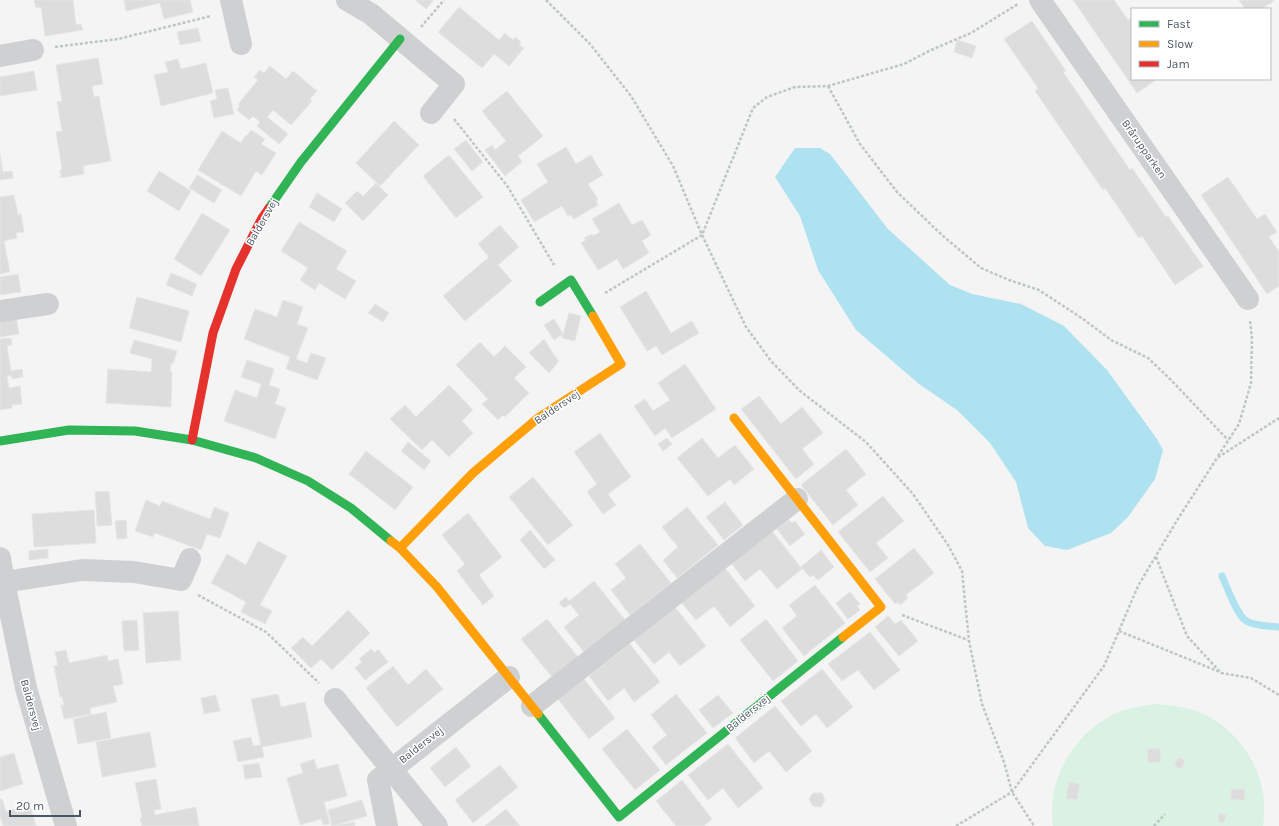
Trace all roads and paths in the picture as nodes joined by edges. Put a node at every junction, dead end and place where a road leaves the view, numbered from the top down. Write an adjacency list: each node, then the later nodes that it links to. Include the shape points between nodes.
1 (231, 0): 9 (street)
2 (347, 0): 8 (street, via 371,14)
3 (444, 0): 8 (path, via 414,37)
4 (546, 0): 14 (path, via 590,44 631,96 673,166)
5 (1023, 0): 12 (path, via 972,33 904,64)
6 (1040, 0): 16 (street, Brårupparken)
7 (213, 16): 10 (path, via 118,39)
8 (400, 39): 13 (street, via 454,84); 23 (street, Baldersvej, via 301,162 262,218 236,269 213,333)
9 (241, 44)
10 (33, 50): 11 (street)
11 (0, 56)
12 (828, 86): 14 (path, via 795,87 767,97 753,108); 24 (path, via 860,144 897,192 944,236 981,268 1039,290 1111,340 1148,358)
13 (436, 107): 15 (path, via 508,187 557,270)
14 (702, 235): 19 (path); 36 (path, via 746,327 771,361 800,391 866,442 913,494 948,545 962,571)
15 (571, 280): 17 (street); 19 (street, Baldersvej)
16 (1248, 299): 24 (path, via 1252,338 1251,383 1239,424)
17 (540, 302)
18 (48, 304): 20 (street)
19 (585, 305): 28 (street, Baldersvej, via 621,364 538,418 473,473)
20 (0, 311)
21 (734, 418): 27 (street)
22 (1279, 418): 26 (path)
23 (192, 440): 25 (street, Baldersvej, via 135,431 69,430); 28 (street, Baldersvej, via 256,458 308,481 351,508)
24 (1228, 440): 26 (path)
25 (0, 441)
26 (1217, 458): 29 (path)
27 (797, 499): 34 (street); 41 (street)
28 (400, 548): 38 (street, Baldersvej, via 437,587)
29 (1155, 556): 35 (path, via 1138,586); 37 (path, via 1187,636)
30 (0, 558): 33 (street, Baldersvej)
31 (190, 559): 32 (street)
32 (181, 580): 33 (street, via 134,572 82,570); 40 (path, via 198,594 266,632)
33 (4, 582): 45 (street, Baldersvej, via 26,688)
34 (881, 607): 36 (path); 41 (street, Baldersvej, via 619,817)
35 (1119, 631): 37 (path); 43 (path, via 1104,666)
36 (969, 640): 43 (path, via 982,704 1004,762)
37 (1221, 673): 39 (path, via 1252,678)
38 (509, 677): 41 (street, Baldersvej); 42 (street, Baldersvej)
39 (1279, 695)
40 (335, 699): 42 (street, Baldersvej)
41 (532, 706)
42 (391, 769): 46 (street, Baldersvej, via 378,780); 47 (street, Baldersvej)
43 (1012, 792): 48 (path); 49 (path)
44 (1165, 814): 50 (path)
45 (66, 826)
46 (387, 826)
47 (437, 826)
48 (956, 826)
49 (1034, 826)
50 (1154, 826)

